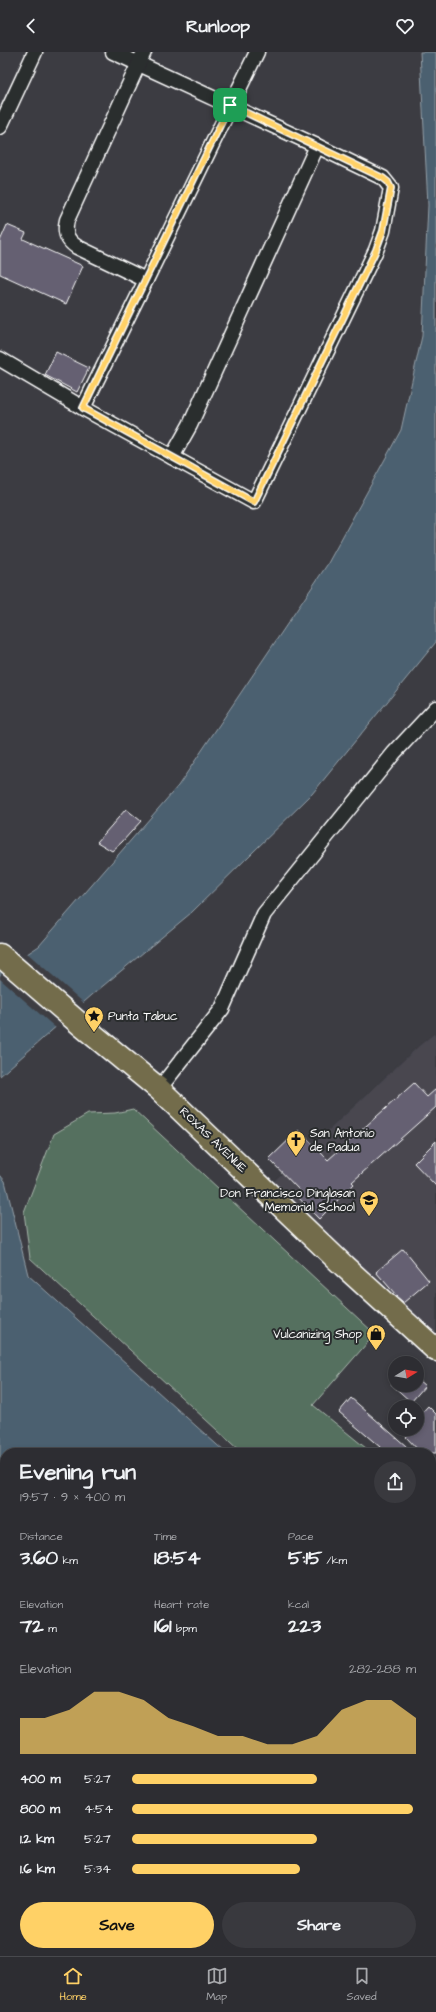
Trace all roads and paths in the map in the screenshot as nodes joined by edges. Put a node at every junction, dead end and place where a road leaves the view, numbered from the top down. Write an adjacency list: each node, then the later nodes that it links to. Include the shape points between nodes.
1 (35, 52): 6 (street)
2 (113, 52): 4 (street)
3 (257, 52): 5 (street)
4 (141, 57): 5 (street); 8 (street, via 65,228 70,243)
5 (230, 105): 7 (street); 8 (street)
6 (0, 127)
7 (317, 146): 11 (street, via 190,425); 11 (street, via 388,182 391,195 376,250 254,502)
8 (146, 280): 10 (street)
9 (0, 359): 10 (street)
10 (83, 408): 11 (street)
11 (172, 458)
12 (436, 708): 14 (street, via 394,753 264,914 222,1009)
13 (5, 959): 14 (main road, ROXAS AVENUE)
14 (159, 1089): 15 (main road, ROXAS AVENUE)
15 (436, 1350)

